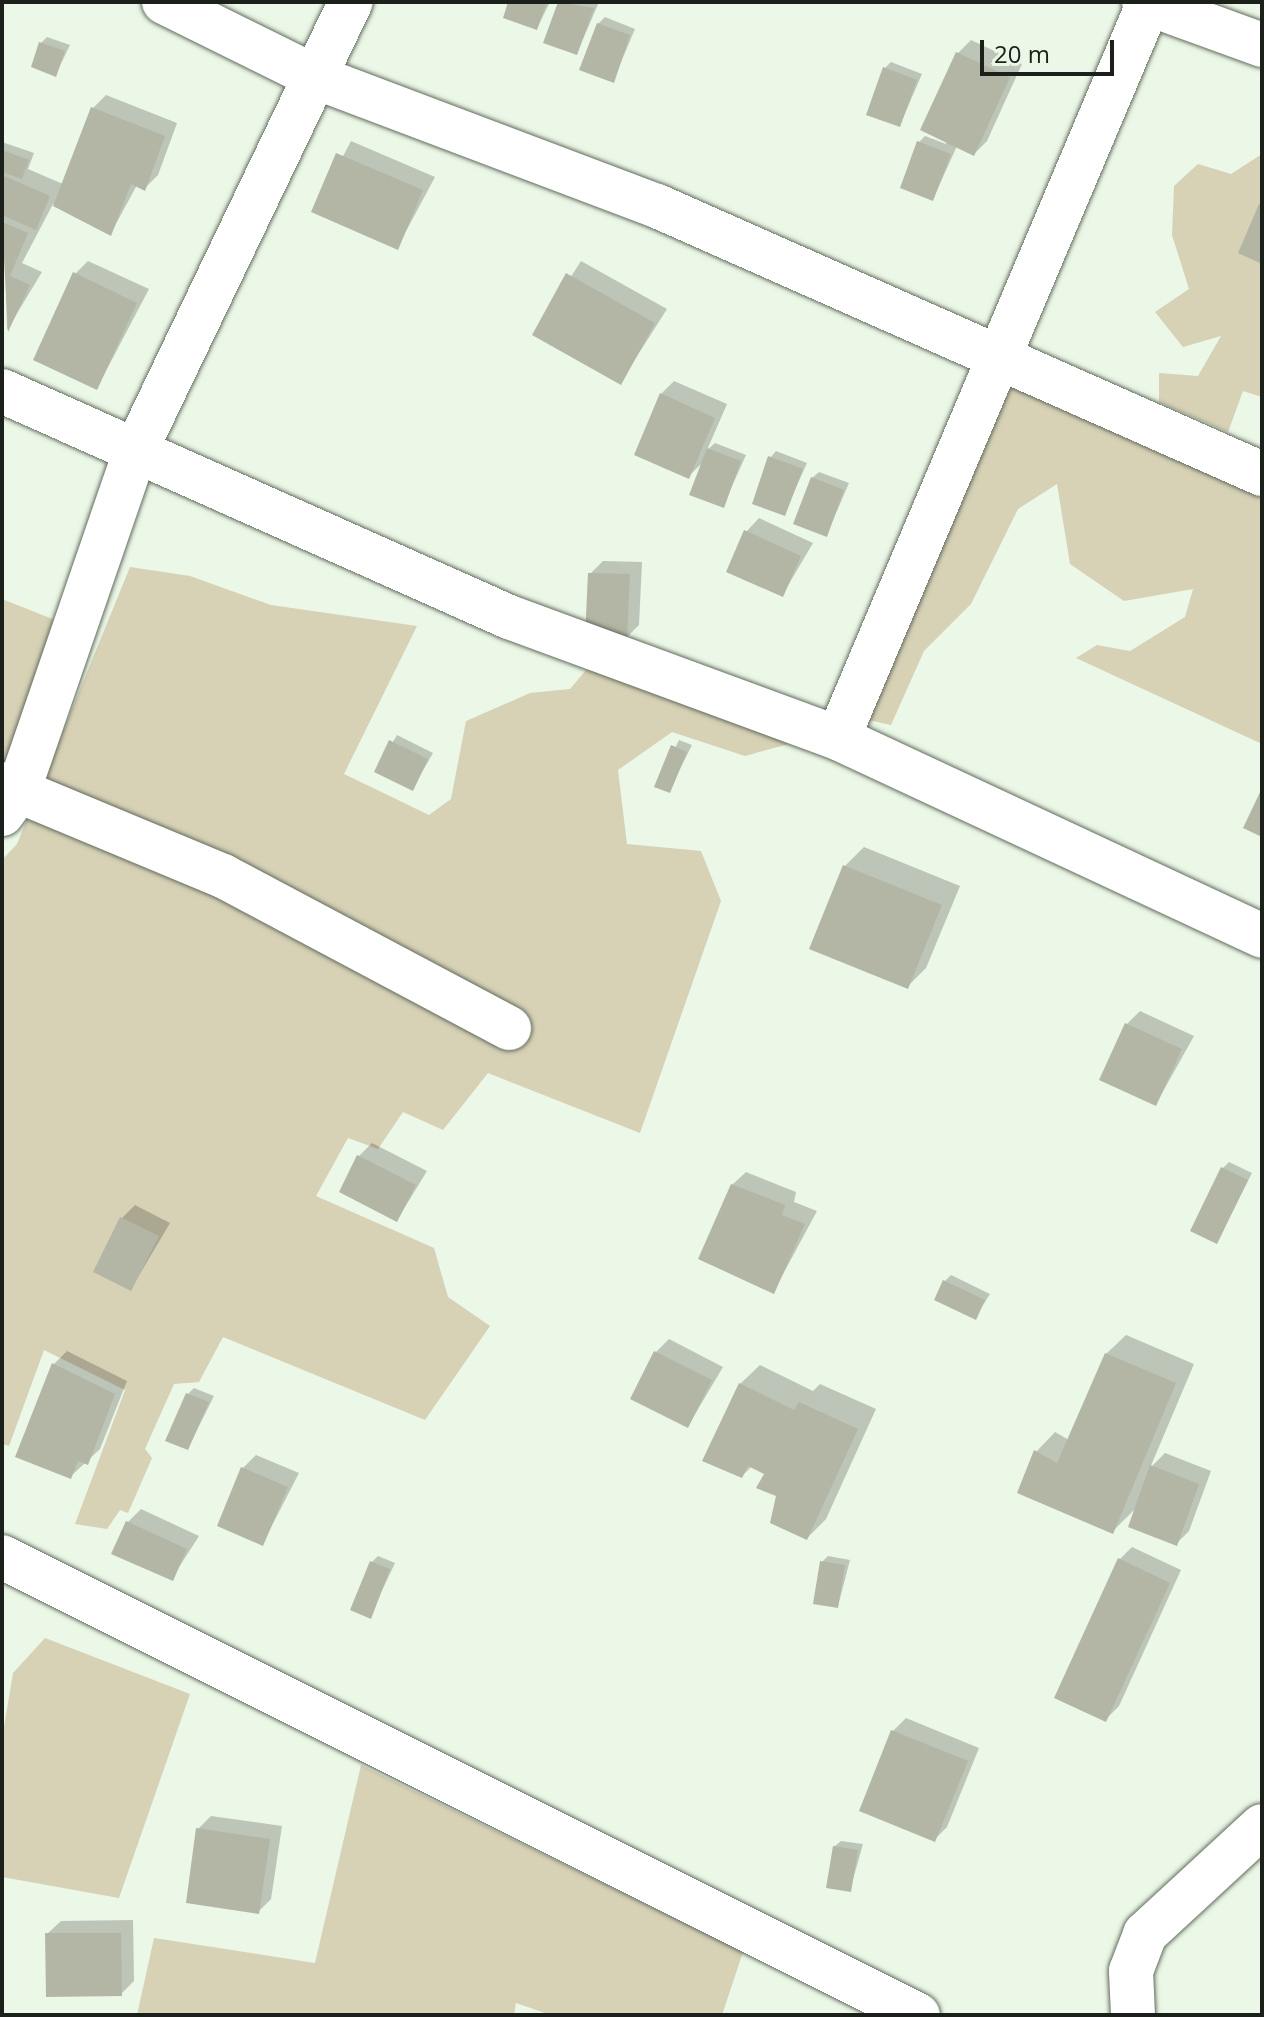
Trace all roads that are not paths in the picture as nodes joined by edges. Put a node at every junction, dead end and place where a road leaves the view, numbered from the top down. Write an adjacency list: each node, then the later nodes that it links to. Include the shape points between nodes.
1 (164, 2): 5 (street)
2 (351, 2): 5 (street)
3 (1147, 3): 4 (street); 6 (street)
4 (1262, 45)
5 (318, 78): 6 (street, via 657,206); 8 (street)
6 (1001, 359): 9 (street); 10 (street)
7 (2, 391): 8 (street)
8 (136, 450): 10 (street, via 509,617); 11 (street)
9 (1262, 474)
10 (838, 738): 12 (street)
11 (7, 796): 13 (street, via 223,876)
12 (1262, 936)
13 (509, 1028)
14 (2, 1559): 16 (street)
15 (1262, 1826): 17 (street, via 1145,1934 1131,1971)
16 (918, 2015)
17 (1133, 2015)

